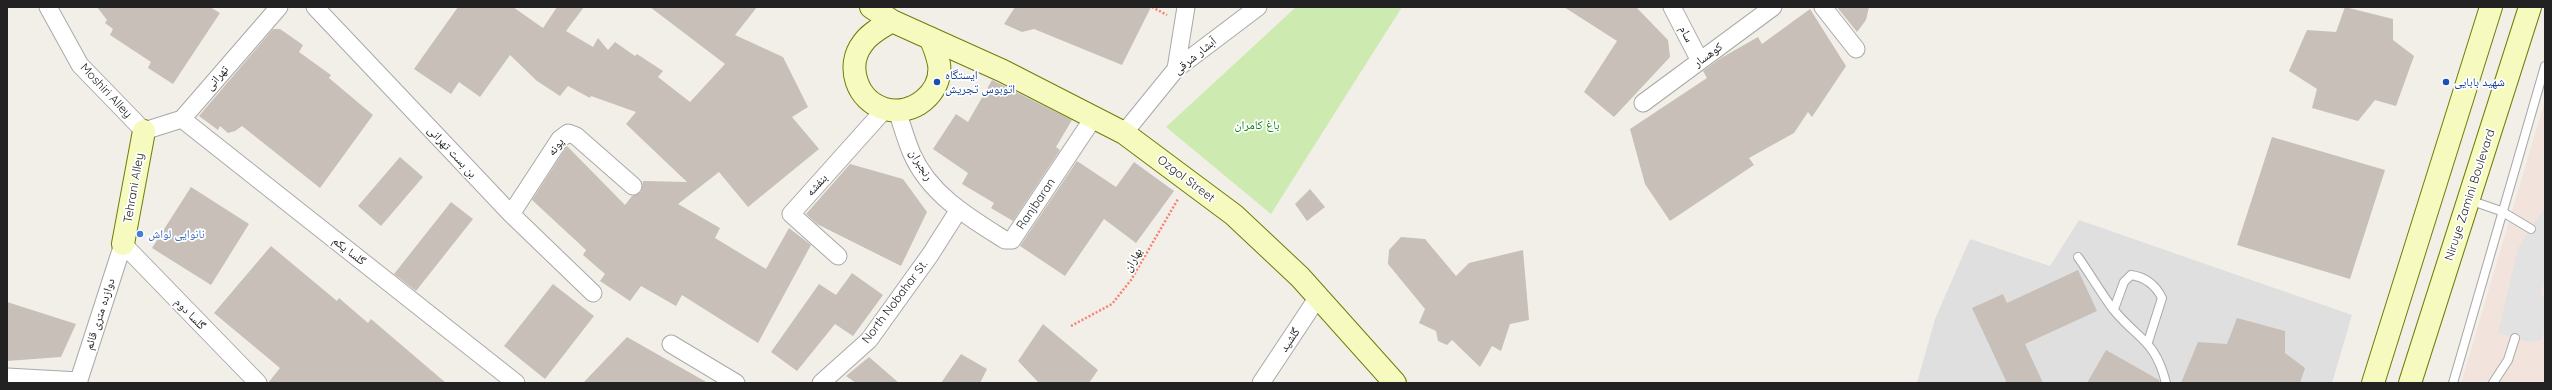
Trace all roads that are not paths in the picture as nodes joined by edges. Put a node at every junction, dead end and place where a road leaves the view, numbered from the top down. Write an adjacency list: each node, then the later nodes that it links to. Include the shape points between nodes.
1 (48, 7): 22 (street, Moshiri Alley, via 80,65)
2 (279, 7): 21 (street, تهرانی)
3 (315, 7): 28 (street, بن بست تهرانی)
4 (871, 7): 12 (main road)
5 (1186, 7): 17 (street)
6 (1258, 7): 17 (street, آبشار شرقی)
7 (1672, 7): 15 (street, سام)
8 (1773, 7): 15 (street, کوهسار)
9 (1823, 7): 14 (street)
10 (2491, 7): 48 (main road)
11 (2530, 7): 25 (main road, Niruye Zamini Boulevard)
12 (892, 14): 13 (main road); 19 (main road, via 863,42 854,64 858,87 874,104)
13 (930, 38): 19 (main road, via 939,65 938,79 932,91 923,102 911,108); 20 (main road, Ozgol Street)
14 (1856, 48)
15 (1700, 61): 18 (street, کوهسار)
16 (2545, 66): 27 (lane)
17 (1176, 69): 23 (street, آبشار شرقی)
18 (1643, 103)
19 (891, 110): 26 (street, رنجبران, via 912,155 934,187); 31 (street, بنفشه, via 791,214)
20 (1094, 117): 23 (main road, Ozgol Street); 26 (street, Ranjbaran, via 1012,240 1005,240)
21 (182, 119): 22 (street); 43 (street, گلسا يكم)
22 (144, 131): 30 (main road, Tehrani Alley)
23 (1124, 133): 34 (main road, Ozgol Street, via 1234,215)
24 (633, 186): 28 (street, پونه, via 576,136 568,133 560,139)
25 (2468, 200): 27 (lane); 49 (main road, Niruye Zamini Boulevard)
26 (958, 211): 40 (street, North Nobahar St., via 870,340)
27 (2501, 211): 29 (lane); 50 (lane)
28 (511, 214): 33 (street, بن بست تهرانی)
29 (2531, 229)
30 (123, 244): 41 (street, دوازده متری قائم); 42 (street, گلسا دوم)
31 (838, 256)
32 (2078, 257): 35 (lane)
33 (593, 293)
34 (1318, 297): 45 (street, گلشید); 46 (main road, Ozgol Street)
35 (2114, 309): 37 (lane); 37 (lane, via 2124,282 2130,275 2144,277 2158,290 2162,298)
36 (2515, 338): 51 (lane, via 2508,360)
37 (2148, 342): 47 (lane, via 2161,363)
38 (671, 344): 44 (street)
39 (7, 377): 41 (street)
40 (828, 381)
41 (78, 382)
42 (258, 383)
43 (516, 383)
44 (736, 383)
45 (1261, 383)
46 (1395, 383)
47 (2166, 383)
48 (2373, 383)
49 (2410, 383)
50 (2453, 383)
51 (2494, 383)

